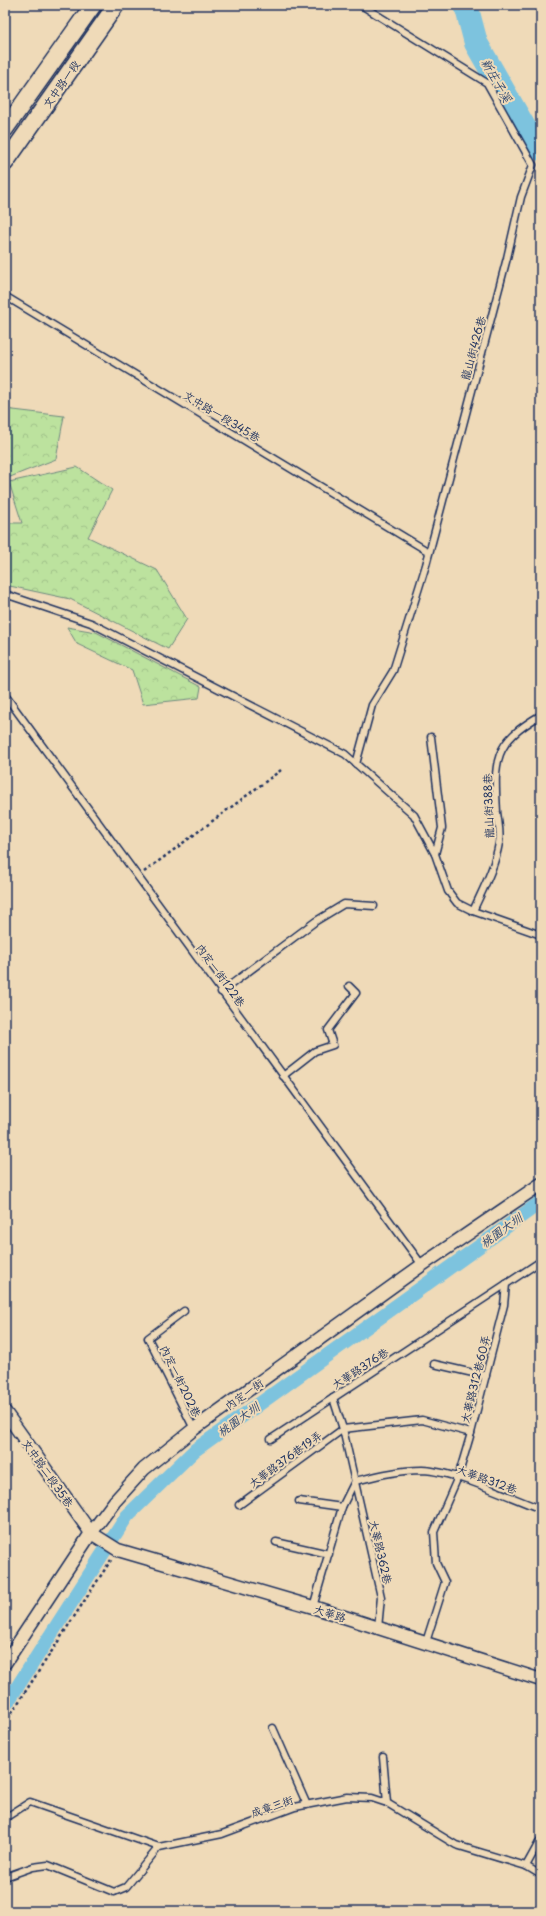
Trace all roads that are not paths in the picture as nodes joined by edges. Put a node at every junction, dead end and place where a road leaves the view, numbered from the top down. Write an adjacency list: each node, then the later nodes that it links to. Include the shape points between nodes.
1 (93, 5): 4 (street, 文中路一段)
2 (116, 5): 5 (street, 文中路一段)
3 (361, 5): 9 (lane, 龍山街426巷, via 487,83 533,165 521,197)
4 (41, 78): 5 (street); 6 (street, 文中路一段)
5 (57, 89): 7 (street, 文中路一段)
6 (5, 129)
7 (5, 163)
8 (5, 296): 9 (lane, 文中路一段345巷)
9 (429, 552): 14 (lane, 龍山街426巷, via 393,671 372,705)
10 (5, 594): 14 (lane, via 91,622 345,754)
11 (5, 695): 20 (lane, 內定一街122巷)
12 (541, 715): 17 (lane, 龍山街388巷, via 520,727 500,752 495,774 500,841 493,867)
13 (431, 737): 15 (lane, via 442,828)
14 (356, 764): 15 (lane, via 414,815)
15 (435, 854): 17 (lane, via 448,891 457,903)
16 (374, 906): 20 (lane, via 344,904 316,921)
17 (473, 911): 18 (lane)
18 (541, 935)
19 (349, 986): 21 (lane, via 356,993 328,1030 333,1045 315,1051)
20 (221, 992): 21 (lane, 內定一街122巷)
21 (283, 1076): 24 (lane, 內定一街122巷)
22 (541, 1184): 24 (street, 內定一街)
23 (541, 1261): 25 (lane, 大華路376巷)
24 (422, 1265): 31 (street, 內定一街)
25 (506, 1284): 28 (lane, 大華路312巷60弄, via 504,1305); 29 (lane, 大華路376巷)
26 (184, 1311): 31 (lane, 內定一街202巷, via 148,1338)
27 (434, 1364): 28 (lane)
28 (486, 1376): 33 (lane, 大華路312巷60弄)
29 (333, 1398): 32 (lane, 大華路376巷); 34 (lane)
30 (5, 1412): 41 (street, 文中路二段35巷)
31 (194, 1429): 41 (street, 內定一街, via 144,1469)
32 (343, 1429): 33 (lane, via 422,1420); 36 (lane, 大華路376巷); 38 (lane, 大華路376巷19弄)
33 (471, 1433): 35 (lane, 大華路312巷60弄)
34 (272, 1439)
35 (458, 1477): 36 (lane, 大華路312巷, via 422,1470); 40 (lane, 大華路312巷); 46 (lane, 大華路312巷60弄, via 434,1532 436,1563 445,1582)
36 (355, 1481): 39 (lane); 45 (lane, 大華路362巷, via 381,1597)
37 (299, 1501): 39 (lane)
38 (240, 1505)
39 (342, 1507): 43 (lane)
40 (541, 1509)
41 (91, 1533): 44 (street, 大華路, via 118,1550); 47 (street, 內定一街)
42 (276, 1542): 43 (lane)
43 (329, 1554): 44 (lane)
44 (313, 1608): 45 (street, 大華路)
45 (378, 1628): 46 (street, 大華路)
46 (426, 1642): 48 (street, 大華路)
47 (5, 1663)
48 (541, 1680)
49 (273, 1728): 52 (lane)
50 (383, 1757): 51 (lane)
51 (387, 1803): 52 (lane, 成章三街, via 372,1798 347,1797); 56 (lane, 成章三街, via 456,1845)
52 (307, 1805): 55 (lane, 成章三街, via 222,1834)
53 (5, 1818): 55 (lane, via 30,1802)
54 (541, 1839): 56 (lane)
55 (159, 1847): 58 (lane, via 126,1887 114,1892 48,1865 33,1867)
56 (526, 1866): 57 (lane, 成章三街)
57 (541, 1875)
58 (5, 1877)

